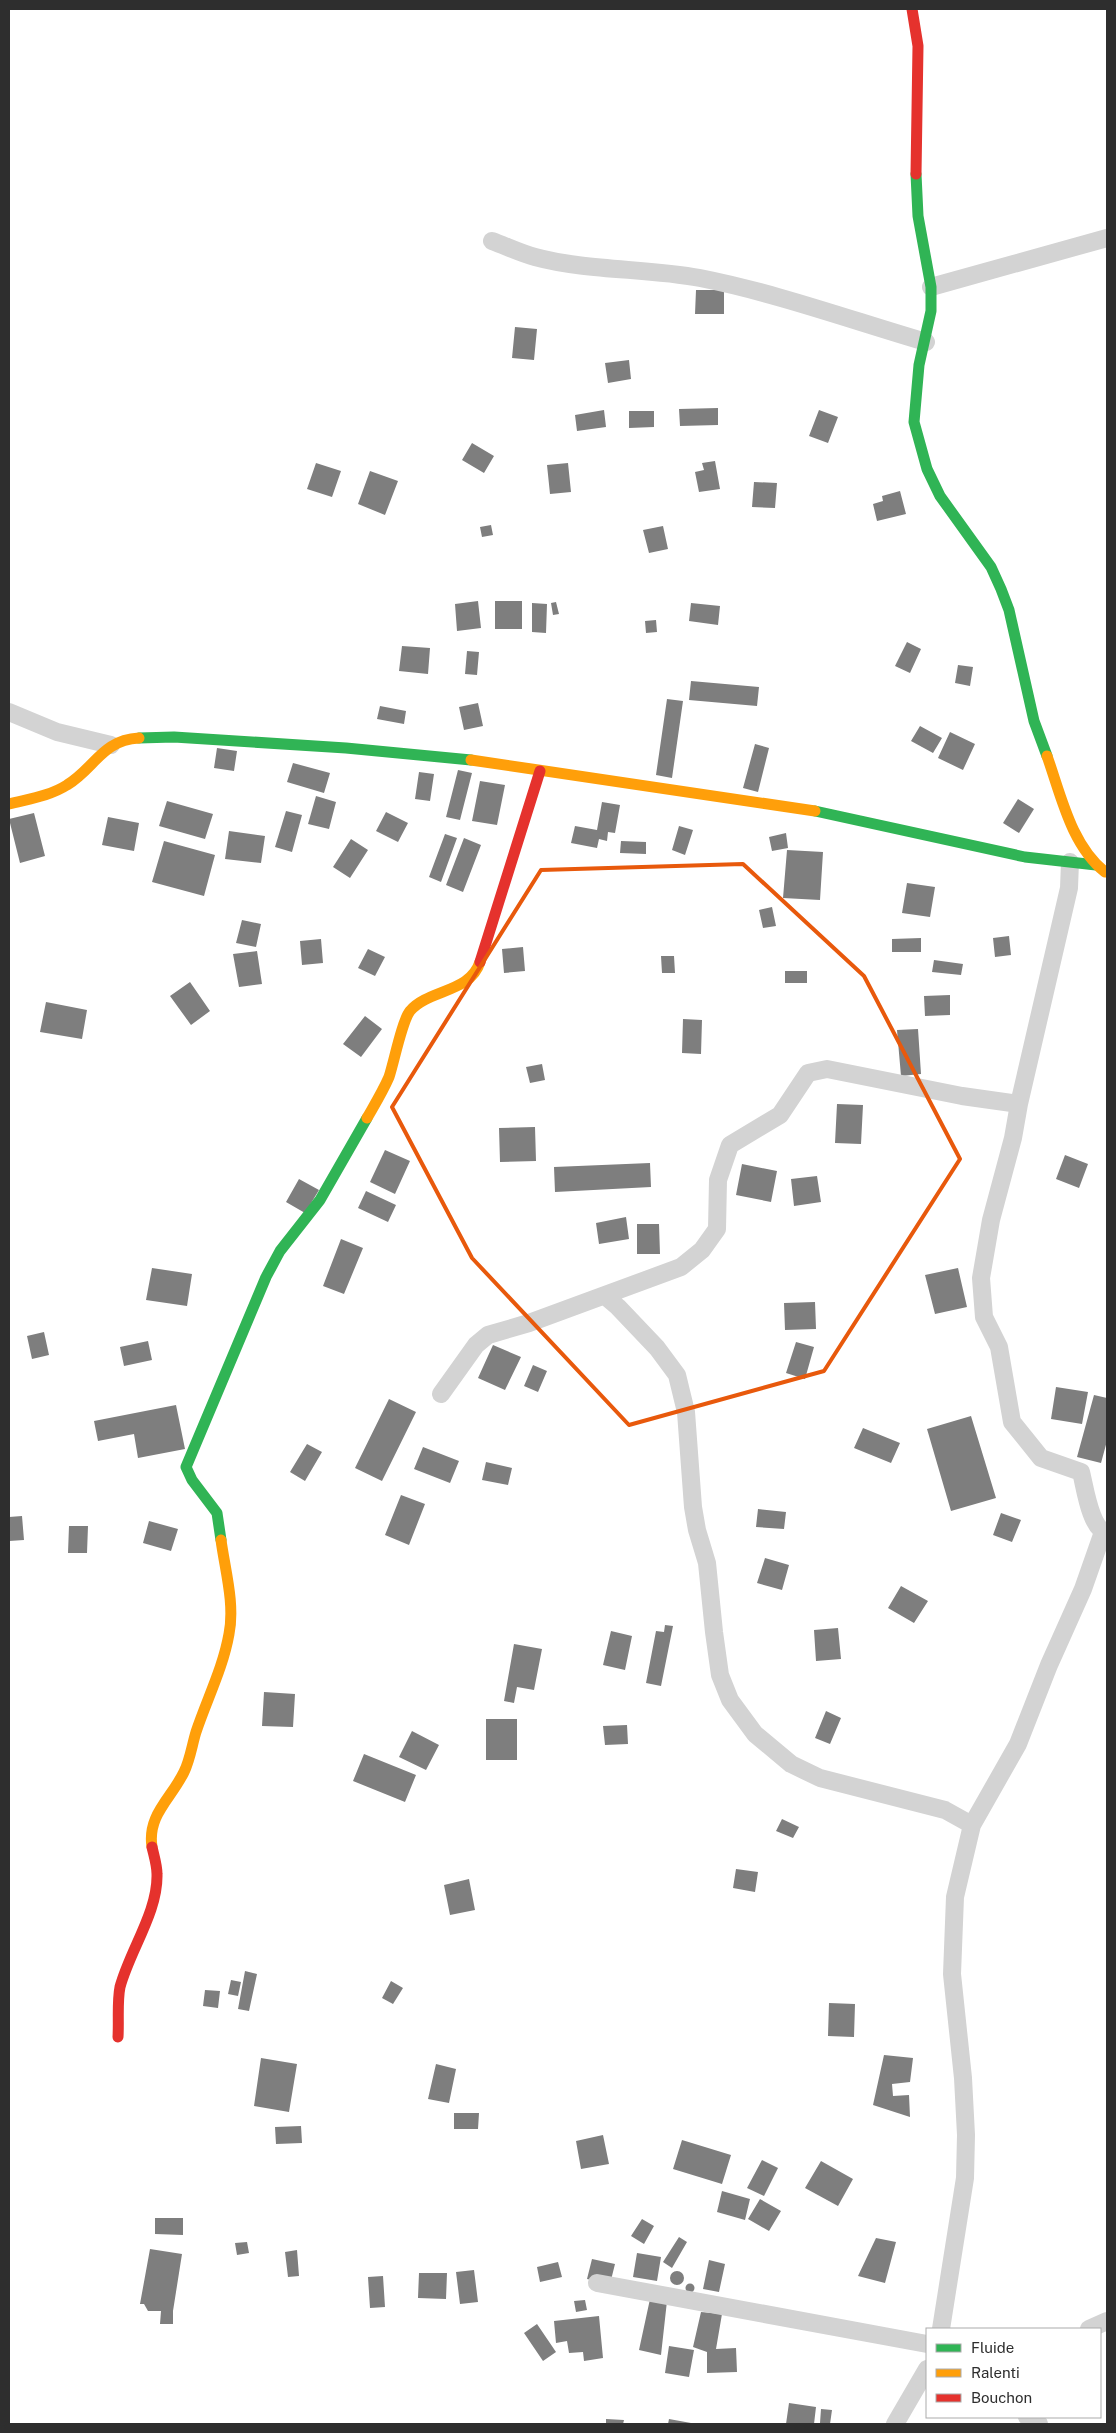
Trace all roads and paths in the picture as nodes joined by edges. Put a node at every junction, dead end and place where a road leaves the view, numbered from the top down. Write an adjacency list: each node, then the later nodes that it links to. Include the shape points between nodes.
1 (912, 9): 4 (street, via 918,46 915,154 918,216)
2 (1107, 238): 4 (street)
3 (492, 241): 5 (street, via 535,257 703,279 802,303)
4 (931, 288): 5 (street, via 932,311)
5 (926, 342): 11 (street, via 919,365 914,422 927,469 940,496 990,567 1001,589 1009,610 1034,721 1075,834)
6 (9, 712): 7 (street, via 57,732)
7 (111, 744): 8 (street, via 125,739 174,737 346,748 471,760); 9 (street, via 68,785 49,794)
8 (540, 771): 10 (street, via 794,807 1025,857); 18 (street, via 477,970 465,981 408,1012 380,1096 324,1193 280,1250 186,1467 188,1476 213,1503 217,1512 232,1620 222,1664 184,1772 153,1822 150,1834 157,1874 156,1893 120,1988)
9 (9, 804)
10 (1070, 862): 11 (street); 13 (street, via 1069,888)
11 (1096, 865): 12 (street)
12 (1107, 873)
13 (1018, 1104): 14 (street, via 827,1069 808,1073 780,1115 730,1146 718,1180 717,1228 702,1250 681,1267); 16 (street, via 981,1278 984,1317 1000,1347 1012,1422 1041,1458 1081,1472 1094,1521)
14 (605, 1296): 15 (street, via 488,1335 476,1345); 17 (street, via 657,1348 677,1374 686,1412 693,1507 708,1563 720,1675 730,1700 754,1734 791,1764 820,1778 945,1810)
15 (441, 1394)
16 (1105, 1532): 17 (street, via 1021,1737)
17 (972, 1825): 21 (street, via 955,1897 952,1974 963,2078 965,2178)
18 (118, 2037)
19 (597, 2283): 23 (street)
20 (1107, 2321): 22 (street)
21 (941, 2328)
22 (1091, 2328)
23 (926, 2344)
24 (926, 2371): 25 (street)
25 (895, 2424)

